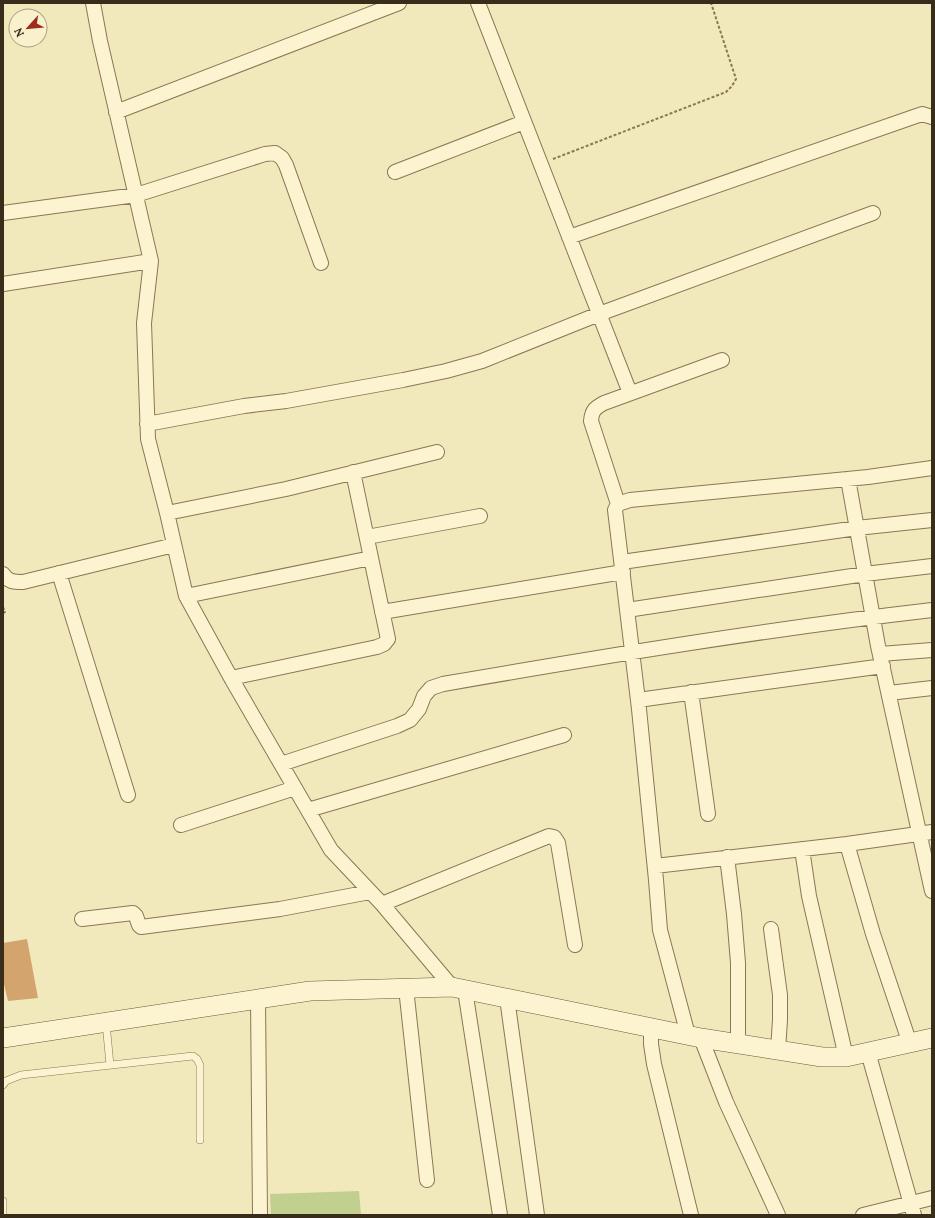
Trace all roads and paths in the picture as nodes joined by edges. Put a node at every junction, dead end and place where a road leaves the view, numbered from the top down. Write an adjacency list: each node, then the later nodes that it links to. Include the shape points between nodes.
1 (93, 3): 5 (street)
2 (399, 3): 5 (street)
3 (478, 3): 7 (street)
4 (711, 3): 8 (path, via 736,79 726,92)
5 (116, 112): 10 (street)
6 (932, 117): 13 (street, via 922,114)
7 (524, 122): 8 (street); 9 (street)
8 (540, 164): 13 (street)
9 (395, 172)
10 (136, 195): 11 (street); 14 (street); 15 (street, via 275,153 286,165)
11 (3, 213)
12 (873, 213): 17 (street)
13 (569, 237): 17 (street)
14 (151, 261): 16 (street); 20 (street, via 144,323)
15 (321, 263)
16 (3, 284)
17 (599, 314): 19 (street); 20 (street, via 482,360 446,371)
18 (722, 360): 19 (street)
19 (630, 393): 25 (street, via 597,407 592,413 591,421)
20 (148, 424): 26 (street, via 148,439)
21 (437, 452): 23 (street)
22 (932, 468): 24 (street)
23 (353, 472): 26 (street, via 286,489); 30 (street)
24 (848, 479): 25 (street, via 630,500); 29 (street)
25 (618, 504): 34 (street, via 615,510)
26 (167, 513): 31 (street)
27 (480, 516): 30 (street)
28 (932, 520): 29 (street)
29 (857, 528): 34 (street); 37 (street)
30 (367, 537): 32 (street)
31 (174, 545): 35 (street); 38 (street)
32 (371, 558): 38 (street); 42 (street)
33 (932, 566): 37 (street)
34 (622, 567): 40 (street); 42 (street)
35 (59, 573): 36 (street, via 23,582 13,582); 56 (street)
36 (3, 574)
37 (865, 574): 40 (street); 44 (street)
38 (186, 596): 48 (street)
39 (3, 607): 43 (path)
40 (627, 610): 46 (street)
41 (932, 610): 44 (street)
42 (382, 612): 48 (street, via 388,639 384,644)
43 (3, 613)
44 (873, 617): 46 (street); 47 (street)
45 (932, 650): 47 (street)
46 (632, 652): 52 (street); 54 (street, via 443,684 431,688 410,720)
47 (881, 660): 50 (street); 51 (street)
48 (231, 678): 54 (street)
49 (932, 688): 51 (street)
50 (690, 692): 52 (street); 58 (street)
51 (889, 693): 60 (street)
52 (638, 700): 64 (street)
53 (564, 735): 57 (street)
54 (281, 764): 55 (street)
55 (295, 788): 57 (street); 59 (street)
56 (128, 794)
57 (308, 810): 66 (street, via 331,850)
58 (708, 814)
59 (181, 825)
60 (926, 833): 61 (street); 65 (street)
61 (847, 844): 62 (street); 81 (street, via 873,934)
62 (802, 849): 63 (street); 84 (street, via 809,896)
63 (727, 857): 64 (street); 80 (street, via 738,964)
64 (655, 866): 77 (street, via 660,930)
65 (932, 891)
66 (370, 892): 67 (street); 68 (street, via 280,909 142,926 138,925 133,913)
67 (382, 904): 70 (street, via 549,836 554,837 558,843); 72 (street)
68 (82, 919)
69 (771, 929): 82 (street, via 780,995)
70 (575, 945)
71 (406, 988): 72 (street); 74 (street, via 310,991); 88 (street)
72 (458, 988): 73 (street); 94 (street)
73 (507, 998): 76 (street); 95 (street)
74 (258, 999): 75 (street); 93 (street)
75 (106, 1022): 78 (street); 85 (lane)
76 (651, 1027): 77 (street); 96 (street, via 654,1064)
77 (695, 1036): 80 (street); 97 (street)
78 (3, 1038)
79 (932, 1038): 81 (street)
80 (738, 1044): 82 (street)
81 (910, 1044): 83 (street)
82 (778, 1050): 84 (street, via 822,1057)
83 (868, 1052): 84 (street); 91 (street)
84 (846, 1057)
85 (110, 1065): 86 (lane, via 21,1075 6,1081); 87 (lane, via 193,1056 197,1059 200,1065)
86 (3, 1085)
87 (200, 1140)
88 (427, 1180)
89 (932, 1198): 91 (street)
90 (3, 1201): 92 (lane)
91 (912, 1209): 98 (street)
92 (3, 1215)
93 (260, 1215)
94 (500, 1215)
95 (537, 1215)
96 (691, 1215)
97 (778, 1215)
98 (863, 1215)

